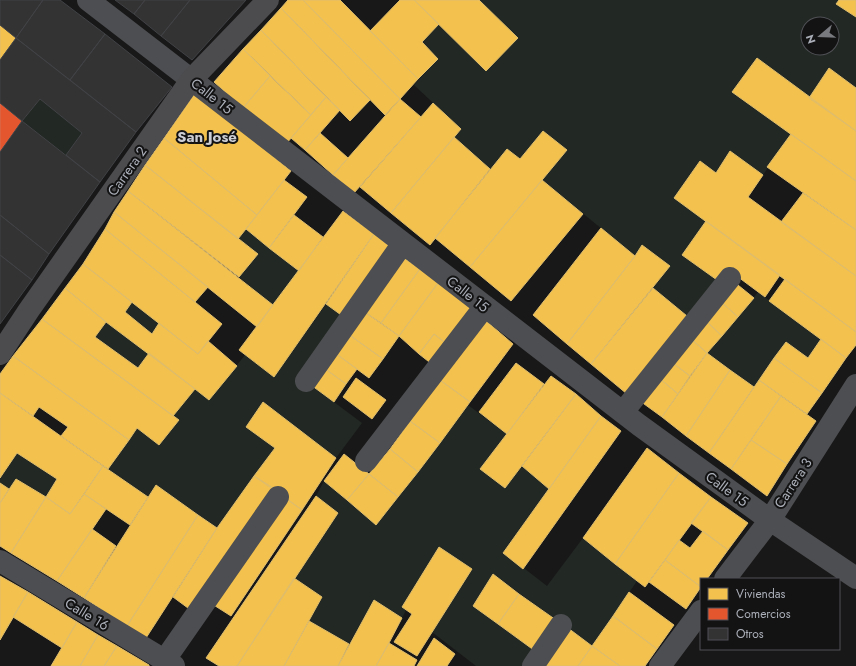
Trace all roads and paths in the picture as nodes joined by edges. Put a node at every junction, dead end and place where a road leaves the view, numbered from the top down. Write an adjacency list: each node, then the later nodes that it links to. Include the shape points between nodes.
1 (88, 0): 3 (street, Calle 15)
2 (268, 0): 3 (main road, Carrera 2)
3 (191, 80): 4 (street, Calle 15); 7 (main road, Carrera 2)
4 (403, 243): 6 (street, Calle 15); 8 (street)
5 (730, 278): 10 (street)
6 (485, 306): 10 (street, Calle 15); 11 (street)
7 (0, 354)
8 (306, 381)
9 (856, 384): 13 (street, Carrera 3)
10 (623, 412): 13 (street, Calle 15)
11 (366, 461)
12 (278, 497): 19 (street)
13 (770, 520): 15 (street, Carrera 3); 16 (street, Calle 15)
14 (0, 561): 19 (street, Calle 16)
15 (726, 578)
16 (856, 578)
17 (700, 612): 21 (street)
18 (561, 625): 20 (street)
19 (169, 663)
20 (534, 666)
21 (660, 666)

